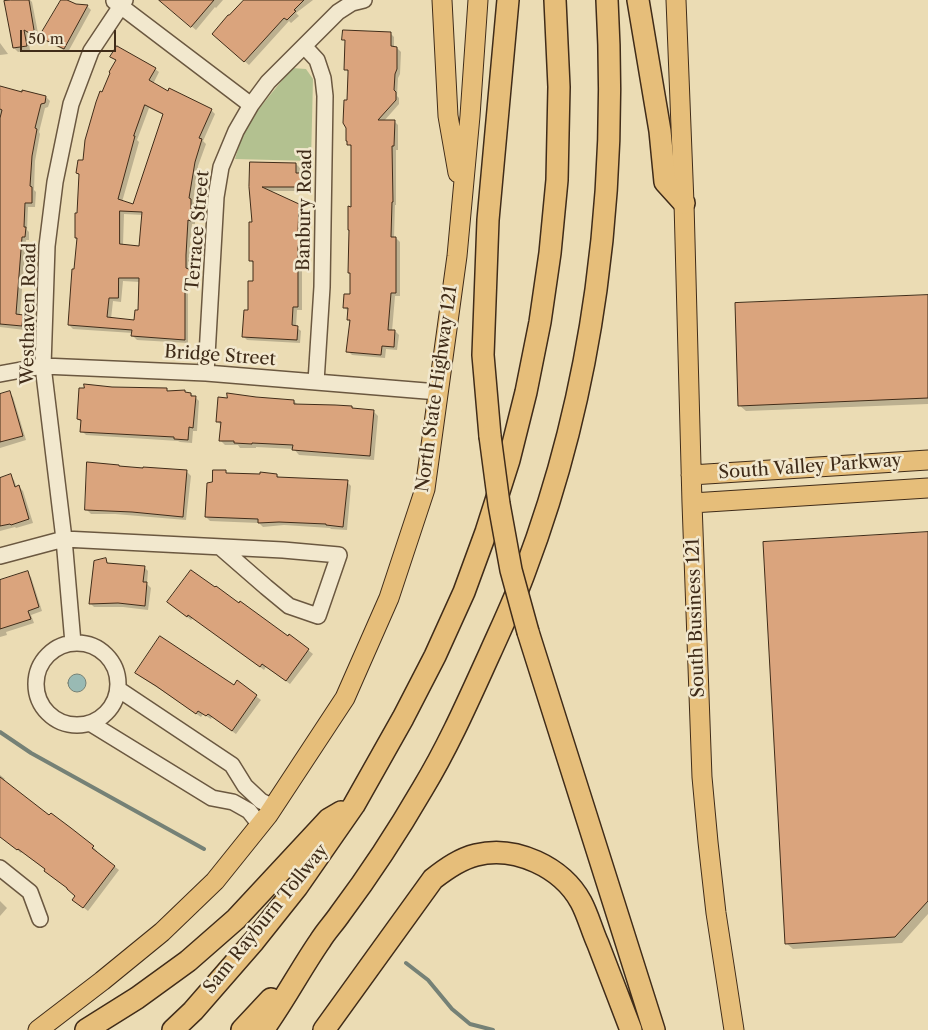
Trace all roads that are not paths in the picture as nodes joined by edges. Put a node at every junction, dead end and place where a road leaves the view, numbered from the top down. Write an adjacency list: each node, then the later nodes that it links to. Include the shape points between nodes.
1 (364, 0): 10 (street, Terrace Street, via 338,12)
2 (442, 0): 12 (main road, via 448,116)
3 (478, 0): 12 (main road, North State Highway 121)
4 (508, 0): 42 (highway, bridge, via 488,220 483,356 499,504 511,570 528,632)
5 (555, 0): 29 (highway, Sam Rayburn Tollway, via 559,87 557,180 550,253 535,348 512,451 464,592 403,718)
6 (607, 0): 34 (highway, via 610,97 603,237 583,366 568,436 547,509 525,572 463,714 424,788 388,846)
7 (638, 0): 13 (highway, via 660,131 665,182)
8 (676, 0): 13 (main road, South Business 121)
9 (120, 2): 11 (street); 14 (street, Westhaven Road, via 91,52 71,104 55,182 47,246)
10 (304, 46): 11 (street, Terrace Street, via 268,82); 17 (street, Banbury Road, via 317,60 325,96 322,287)
11 (251, 105): 15 (street, Terrace Street, via 221,167 216,196)
12 (462, 199): 18 (main road, North State Highway 121)
13 (684, 203): 20 (main road, South Business 121)
14 (43, 366): 15 (street, Bridge Street); 16 (street, Bridge Street); 23 (street, Westhaven Road)
15 (206, 373): 17 (street, Bridge Street)
16 (0, 374)
17 (316, 382): 18 (street, Bridge Street)
18 (438, 392): 30 (main road, North State Highway 121, via 424,489 389,598 345,698)
19 (928, 460): 20 (main road, South Valley Parkway)
20 (691, 474): 22 (main road, South Business 121)
21 (928, 488): 22 (main road, South Valley Parkway)
22 (692, 503): 43 (main road, South Business 121, via 702,777 716,913)
23 (64, 539): 24 (street); 25 (street); 26 (street, Westhaven Road)
24 (220, 547): 24 (street, via 289,606 318,616 339,555)
25 (0, 556)
26 (73, 643): 27 (street, via 92,645 107,655 116,671); 28 (street, via 57,648 44,660 37,675 37,692 44,708 56,720 72,725)
27 (118, 689): 28 (street, via 113,704 103,716); 30 (street, via 232,765 245,786)
28 (90, 723): 31 (street, via 212,798 233,802 249,811)
29 (354, 805): 36 (highway, via 329,819 236,919 188,960); 37 (highway, Sam Rayburn Tollway, via 297,887 254,941)
30 (273, 807): 31 (main road, North State Highway 121)
31 (260, 825): 35 (main road, North State Highway 121, via 215,881 162,932)
32 (0, 868): 33 (street, via 30,892)
33 (40, 919)
34 (320, 940): 38 (highway); 39 (highway)
35 (38, 1030)
36 (86, 1030)
37 (173, 1030)
38 (242, 1030)
39 (263, 1030)
40 (324, 1030): 41 (highway, via 433,879 452,864 477,854 499,852 523,856 547,867 566,882 581,902)
41 (631, 1030)
42 (654, 1030)
43 (734, 1030)

